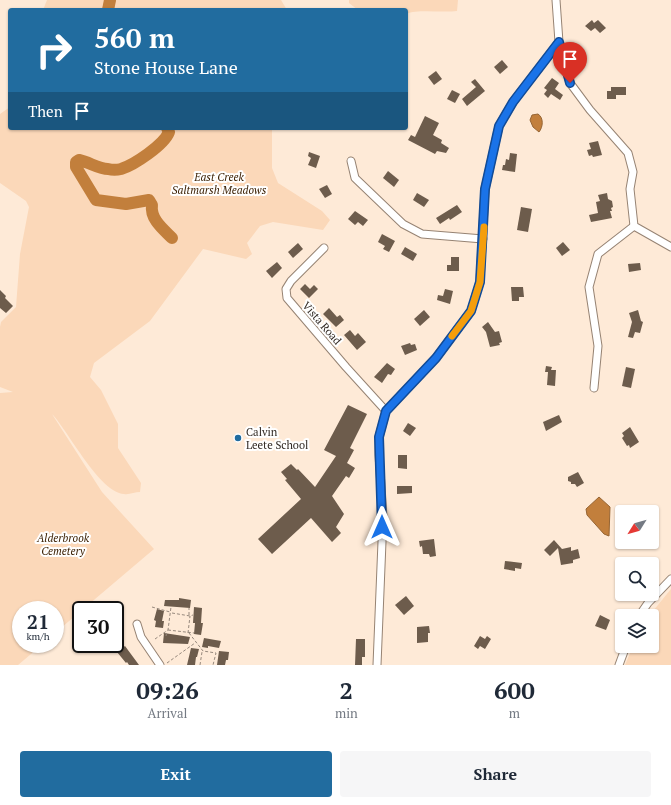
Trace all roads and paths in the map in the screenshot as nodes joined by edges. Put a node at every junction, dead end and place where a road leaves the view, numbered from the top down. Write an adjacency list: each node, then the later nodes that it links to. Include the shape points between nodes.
1 (556, 0): 2 (street)
2 (559, 42): 4 (street, via 570,83 628,153 633,172 630,189); 5 (street, via 513,102 499,126 485,189)
3 (351, 161): 5 (street, via 355,178 403,224 422,234)
4 (634, 226): 6 (street); 8 (street, via 598,254 588,287 598,346)
5 (483, 239): 9 (street, via 480,282 471,311 436,358)
6 (671, 246)
7 (324, 248): 9 (street, Vista Road, via 291,281 286,290 287,298)
8 (594, 388)
9 (386, 411): 31 (street, via 379,437 383,517)
10 (671, 579): 14 (street)
11 (152, 607): 15 (path)
12 (171, 607): 15 (path)
13 (189, 608): 17 (path)
14 (644, 609)
15 (171, 613): 17 (path); 19 (path)
16 (193, 615): 17 (path)
17 (189, 616): 20 (path)
18 (137, 624): 27 (street, via 141,637)
19 (167, 630): 20 (path); 22 (path); 23 (path)
20 (188, 633): 21 (path); 24 (path)
21 (194, 633)
22 (166, 636)
23 (155, 639)
24 (196, 642): 25 (path); 28 (path)
25 (203, 651): 29 (path); 30 (path, via 216,653)
26 (623, 653): 32 (street)
27 (160, 665)
28 (165, 665)
29 (200, 665)
30 (213, 665)
31 (377, 665)
32 (619, 665)

